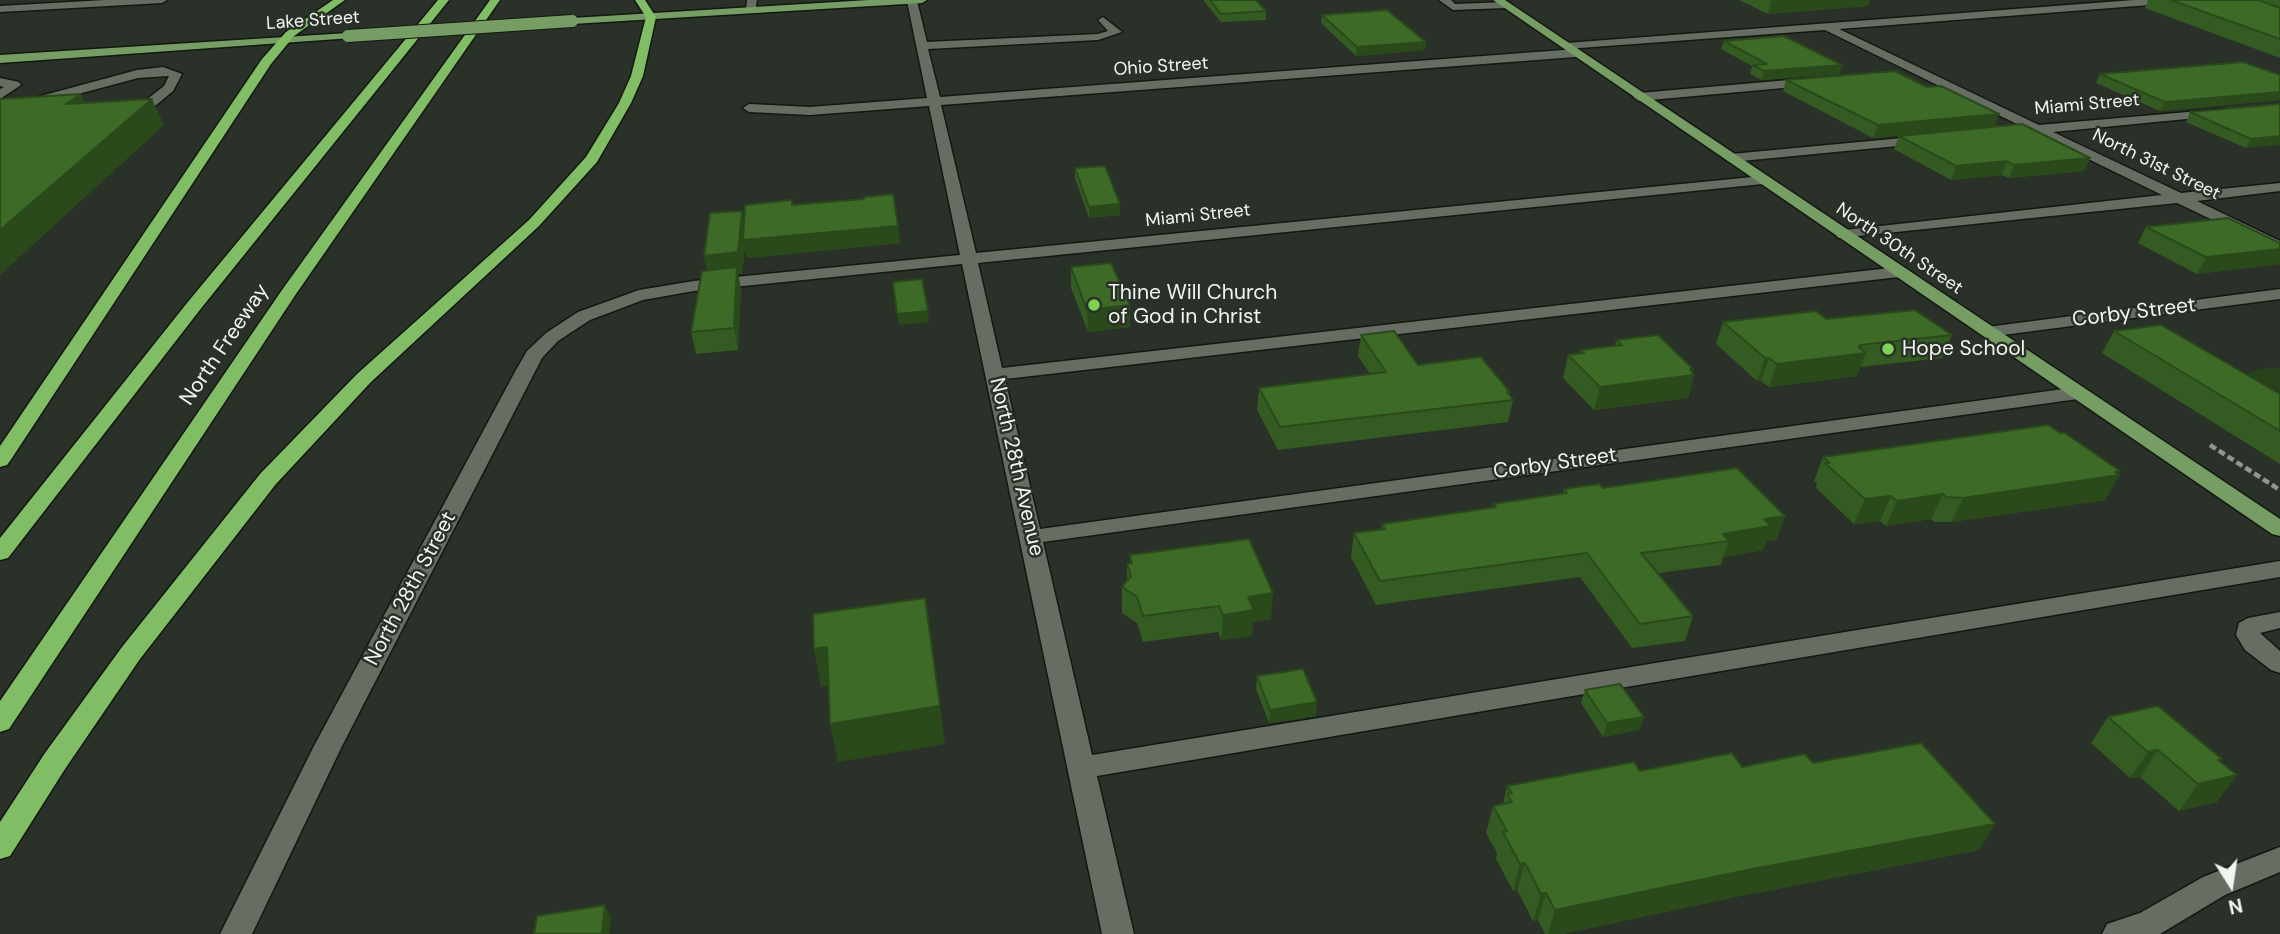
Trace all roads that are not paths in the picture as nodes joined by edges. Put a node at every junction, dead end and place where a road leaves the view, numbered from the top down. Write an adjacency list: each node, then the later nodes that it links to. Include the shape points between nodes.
1 (162, 0): 13 (street)
2 (340, 0): 16 (highway)
3 (444, 0): 52 (highway, North Freeway, via 193,307)
4 (495, 0): 56 (highway, North Freeway, via 288,294)
5 (922, 0): 8 (main road, Lake Street)
6 (1444, 0): 10 (street, via 1454,7)
7 (2176, 0): 15 (street, Ohio Street)
8 (912, 1): 9 (main road, Lake Street); 17 (street, North 28th Avenue)
9 (849, 2): 11 (main road, Lake Street)
10 (1502, 3): 18 (main road, North 30th Street)
11 (752, 5): 12 (main road, Lake Street)
12 (645, 8): 16 (main road, Lake Street, bridge, via 572,22); 58 (highway, via 649,30 632,91 592,159 534,223 364,378 261,488 131,653)
13 (0, 9)
14 (1103, 20): 17 (street, via 1116,29 1114,34)
15 (1827, 27): 18 (street, Ohio Street); 20 (street, North 31st Street)
16 (283, 40): 19 (main road, Lake Street); 49 (highway)
17 (922, 46): 26 (street, North 28th Avenue)
18 (1571, 50): 25 (main road, North 30th Street); 26 (street, Ohio Street)
19 (0, 59)
20 (1924, 73): 21 (street); 33 (street, North 31st Street)
21 (1897, 76)
22 (1829, 81): 25 (street)
23 (0, 82): 24 (street, via 15,85)
24 (0, 95)
25 (1639, 96): 36 (main road, North 30th Street)
26 (934, 102): 27 (street, Ohio Street, via 795,111); 42 (street, North 28th Avenue)
27 (749, 108)
28 (118, 109): 29 (street, via 144,108 169,88 176,74 137,74)
29 (0, 111)
30 (2226, 111): 33 (street, Miami Street)
31 (39, 114): 32 (street)
32 (0, 117)
33 (2038, 129): 34 (street, Miami Street); 39 (street, North 31st Street)
34 (1997, 133)
35 (1942, 138): 36 (street)
36 (1731, 158): 37 (main road, North 30th Street)
37 (1763, 180): 40 (main road, North 30th Street); 42 (street, Miami Street)
38 (2280, 187): 39 (street)
39 (2179, 198): 40 (street); 41 (street, North 31st Street)
40 (1844, 235): 43 (main road, North 30th Street)
41 (2280, 247)
42 (969, 258): 45 (street, Miami Street); 47 (street, North 28th Avenue)
43 (1899, 272): 46 (main road, North 30th Street); 47 (street)
44 (2280, 294): 46 (street, Corby Street)
45 (639, 295): 60 (street, North 28th Street, via 584,316 534,355 328,746)
46 (1987, 331): 48 (main road, North 30th Street)
47 (995, 374): 51 (street, North 28th Avenue)
48 (2078, 393): 50 (main road, North 30th Street); 51 (street, Corby Street)
49 (0, 461)
50 (2280, 529)
51 (1031, 537): 57 (street, North 28th Avenue)
52 (0, 553)
53 (2280, 569): 57 (street)
54 (2280, 620): 55 (street, via 2257,624 2248,629 2248,635)
55 (2280, 664)
56 (0, 722)
57 (1081, 768): 61 (street, North 28th Avenue)
58 (0, 847)
59 (2280, 859): 62 (street, via 2214,886 2149,924)
60 (236, 934)
61 (1118, 934)
62 (2118, 934)

